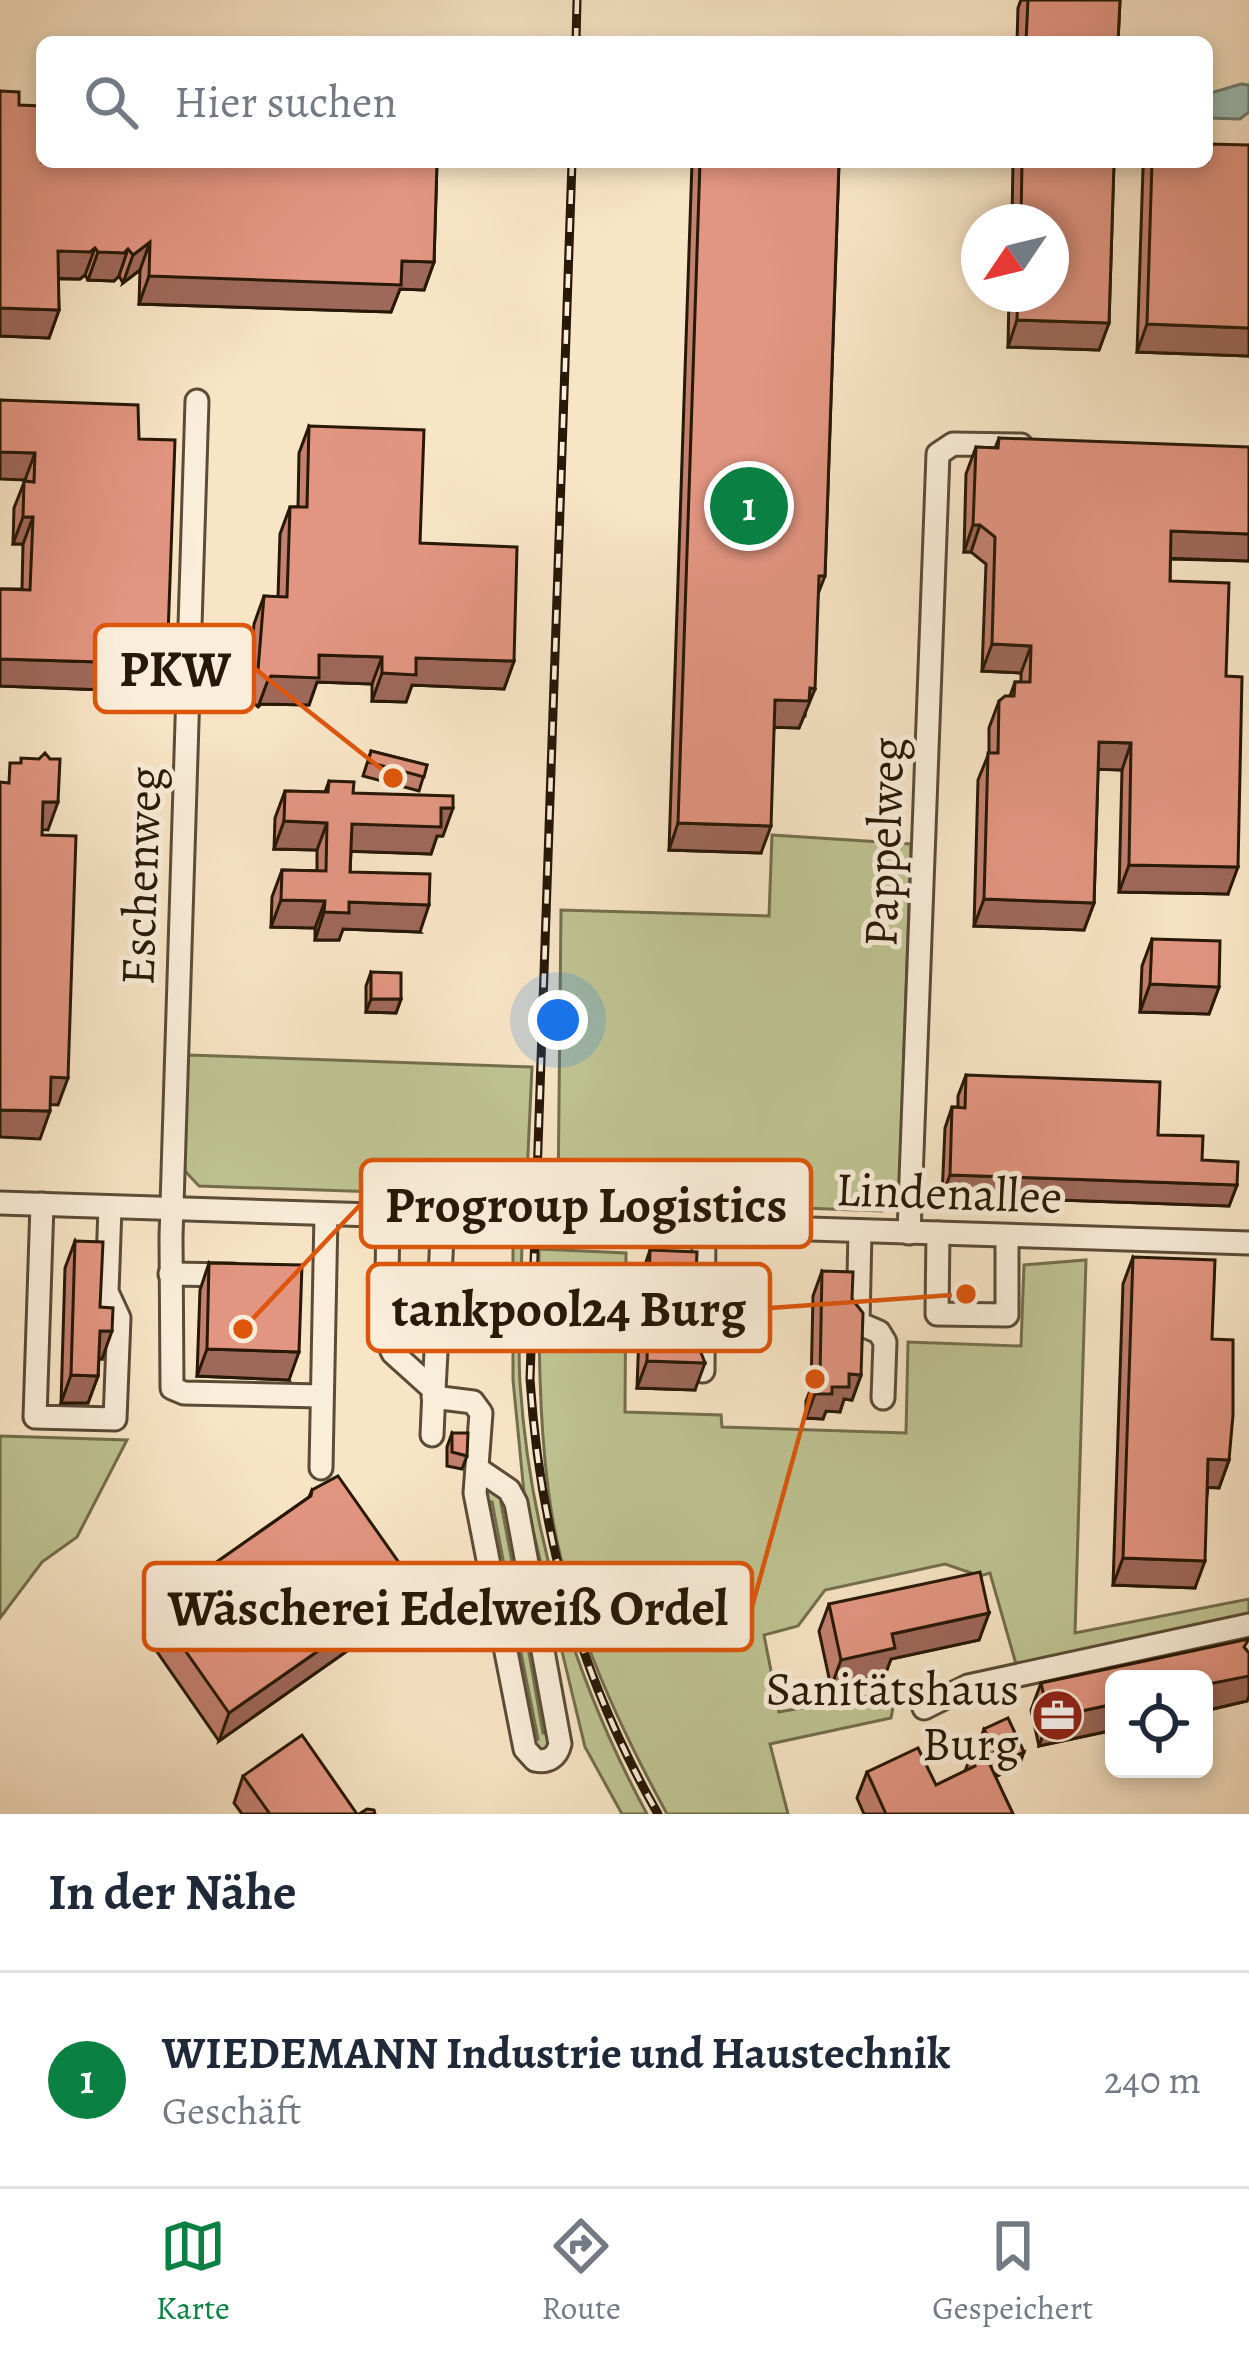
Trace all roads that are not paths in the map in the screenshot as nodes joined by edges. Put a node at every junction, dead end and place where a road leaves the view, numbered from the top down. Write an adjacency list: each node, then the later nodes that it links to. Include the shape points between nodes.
1 (196, 401): 6 (street, Eschenweg)
2 (1037, 446): 12 (street, Pappelweg, via 953,443 938,454)
3 (0, 1203): 4 (street, Lindenallee)
4 (42, 1204): 5 (street, Lindenallee); 5 (street, via 35,1417 115,1419 118,1318 106,1292)
5 (110, 1207): 6 (street, Lindenallee)
6 (172, 1210): 7 (street, Lindenallee); 16 (street, Eschenweg)
7 (326, 1214): 8 (street, Lindenallee); 20 (street, via 313,1278)
8 (388, 1216): 9 (street, Lindenallee); 19 (street, via 386,1338)
9 (443, 1218): 10 (street, Lindenallee); 19 (street)
10 (704, 1228): 11 (street, Lindenallee); 18 (street)
11 (860, 1231): 12 (street, Lindenallee); 21 (street, via 858,1323 885,1342)
12 (909, 1232): 13 (street, Lindenallee)
13 (938, 1233): 14 (street, Lindenallee); 14 (street, via 937,1314 1007,1315)
14 (1006, 1235): 15 (street, Lindenallee)
15 (1249, 1243)
16 (170, 1274): 17 (street); 20 (street, Eschenweg, via 172,1388)
17 (258, 1276)
18 (703, 1371)
19 (433, 1393): 22 (street); 24 (street, via 479,1409)
20 (320, 1396): 23 (street)
21 (883, 1398)
22 (432, 1435)
23 (321, 1468)
24 (478, 1469): 24 (street, via 524,1749 546,1761 560,1744 516,1503)
25 (1249, 1625): 26 (street, via 968,1686)
26 (924, 1708)

